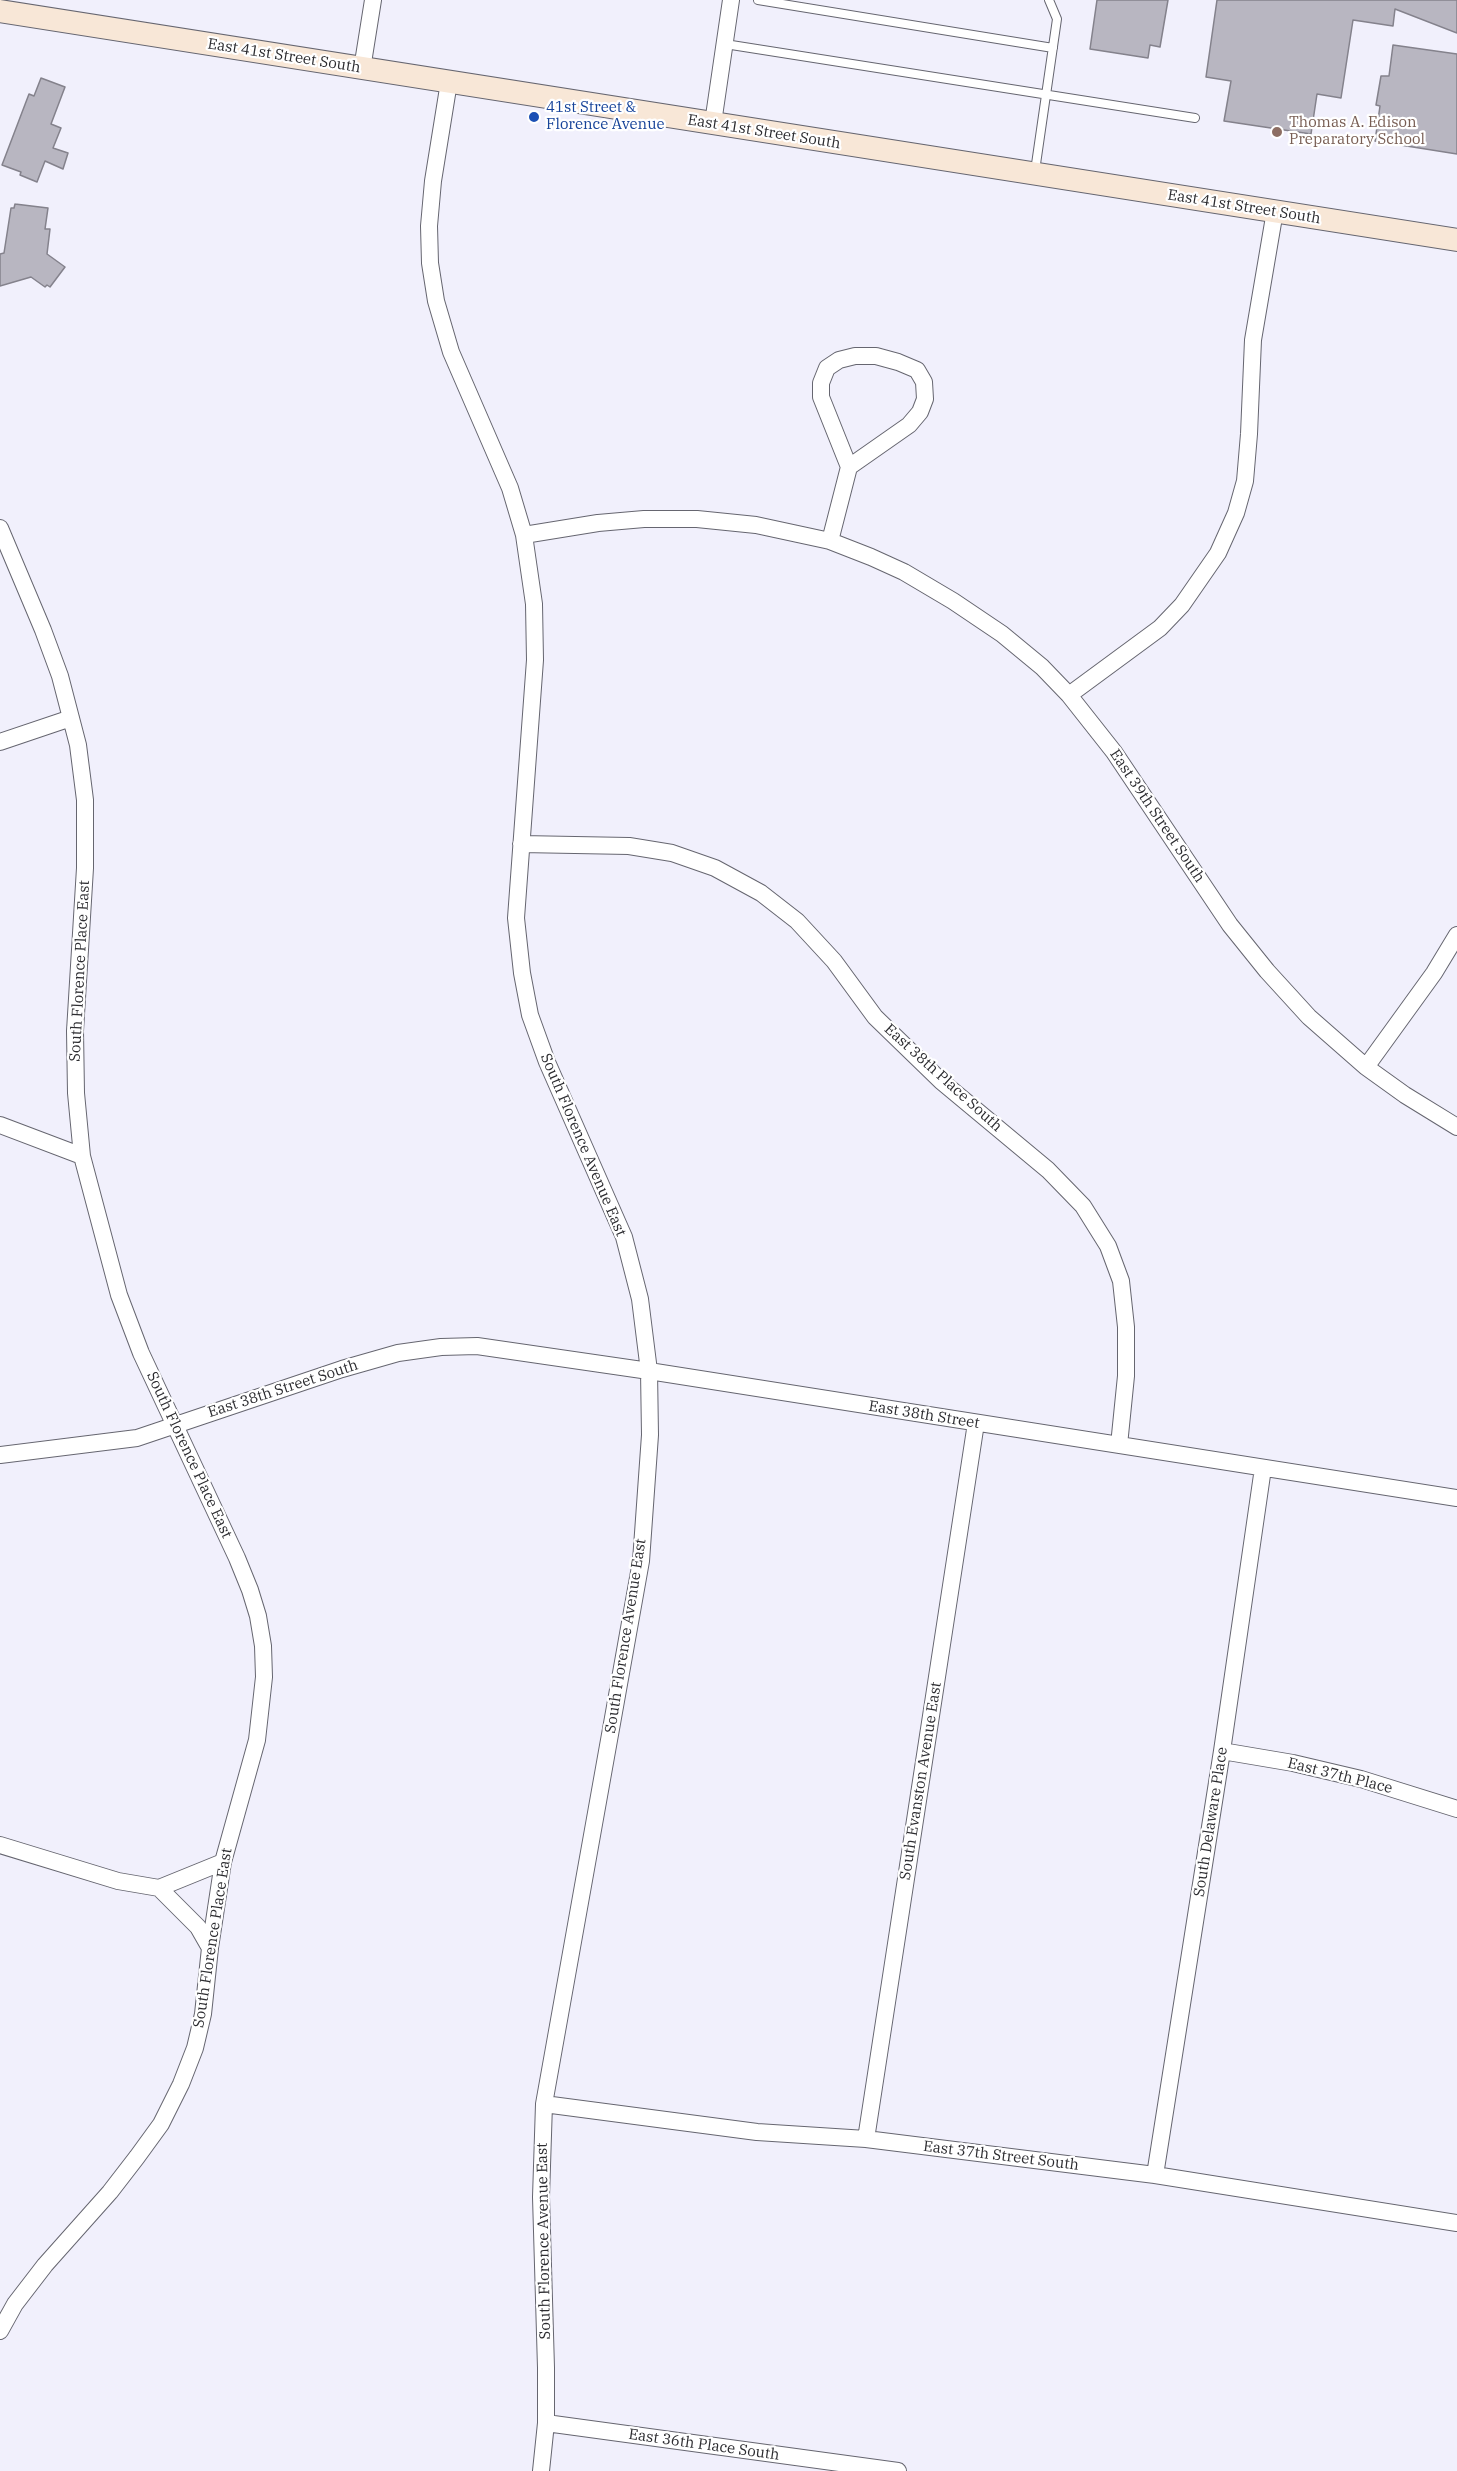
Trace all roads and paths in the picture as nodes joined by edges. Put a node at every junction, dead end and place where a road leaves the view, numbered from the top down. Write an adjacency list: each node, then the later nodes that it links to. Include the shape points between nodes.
1 (373, 0): 8 (street)
2 (731, 0): 6 (street)
3 (758, 0): 7 (lane)
4 (1049, 0): 7 (lane, via 1057,19)
5 (13, 8): 8 (main road, East 41st Street South)
6 (724, 44): 10 (lane); 12 (street)
7 (1053, 48): 10 (lane)
8 (362, 69): 9 (main road, East 41st Street South)
9 (449, 82): 12 (main road, East 41st Street South); 18 (street, South Florence Avenue East, via 429,226 436,301 451,352 510,488)
10 (1047, 93): 11 (lane); 13 (lane)
11 (1195, 118)
12 (713, 123): 13 (main road, East 41st Street South)
13 (1035, 174): 14 (main road, East 41st Street South)
14 (1275, 211): 15 (main road, East 41st Street South); 20 (street, via 1253,340 1245,481 1236,513 1218,553 1182,605 1160,628)
15 (1457, 240)
16 (849, 467): 16 (street, via 920,412 925,399 924,382 916,370 866,356 839,360 827,368 821,397); 19 (street)
17 (0, 528): 21 (street, South Florence Place East, via 43,630)
18 (524, 535): 19 (street, East 39th Street South, via 598,523 697,519 756,525); 23 (street, South Florence Avenue East, via 534,603 536,660)
19 (830, 541): 20 (street, East 39th Street South, via 904,572 953,600 1002,634)
20 (1069, 695): 25 (street, East 39th Street South, via 1114,752 1230,925 1309,1017)
21 (71, 718): 22 (street); 28 (street, South Florence Place East, via 85,801 86,868 75,1031)
22 (0, 742)
23 (520, 844): 30 (street, South Florence Avenue East, via 516,918 530,1014 624,1237 640,1299); 33 (street, East 38th Place South, via 629,846 672,854 715,868 761,893 797,921 834,961 875,1017 940,1081 1076,1198 1108,1246 1121,1281 1126,1376)
24 (1457, 935): 25 (street)
25 (1366, 1067): 27 (street, East 39th Street South)
26 (0, 1125): 28 (street)
27 (1457, 1127)
28 (82, 1156): 32 (street, South Florence Place East, via 119,1295)
29 (390, 1355): 30 (street, East 38th Street, via 477,1346); 32 (street, East 38th Street South)
30 (649, 1371): 31 (street, East 38th Street); 43 (street, South Florence Avenue East, via 650,1435 641,1561)
31 (976, 1423): 33 (street, East 38th Street); 44 (street, South Evanston Avenue East)
32 (175, 1425): 34 (street, East 38th Street South, via 137,1438); 40 (street, South Florence Place East, via 237,1558 258,1616 263,1646 257,1740)
33 (1119, 1445): 35 (street, East 38th Street)
34 (0, 1455)
35 (1263, 1468): 36 (street, East 38th Street); 37 (street, South Delaware Place)
36 (1457, 1498)
37 (1222, 1751): 38 (street, East 37th Place, via 1361,1779); 45 (street, South Delaware Place)
38 (1457, 1809)
39 (0, 1845): 41 (street, via 118,1881)
40 (223, 1862): 41 (street); 42 (street, South Florence Place East)
41 (159, 1888): 42 (street, via 198,1927)
42 (210, 1948): 47 (street, South Florence Place East, via 195,2048 161,2124 110,2192 45,2265)
43 (544, 2104): 44 (street, East 37th Street South, via 757,2132); 48 (street, South Florence Avenue East, via 541,2197)
44 (866, 2139): 45 (street, East 37th Street South)
45 (1155, 2175): 46 (street, East 37th Street South)
46 (1457, 2223)
47 (0, 2331)
48 (546, 2423): 49 (street, South Florence Avenue East); 50 (street, East 36th Place South)
49 (541, 2471)
50 (898, 2471)

